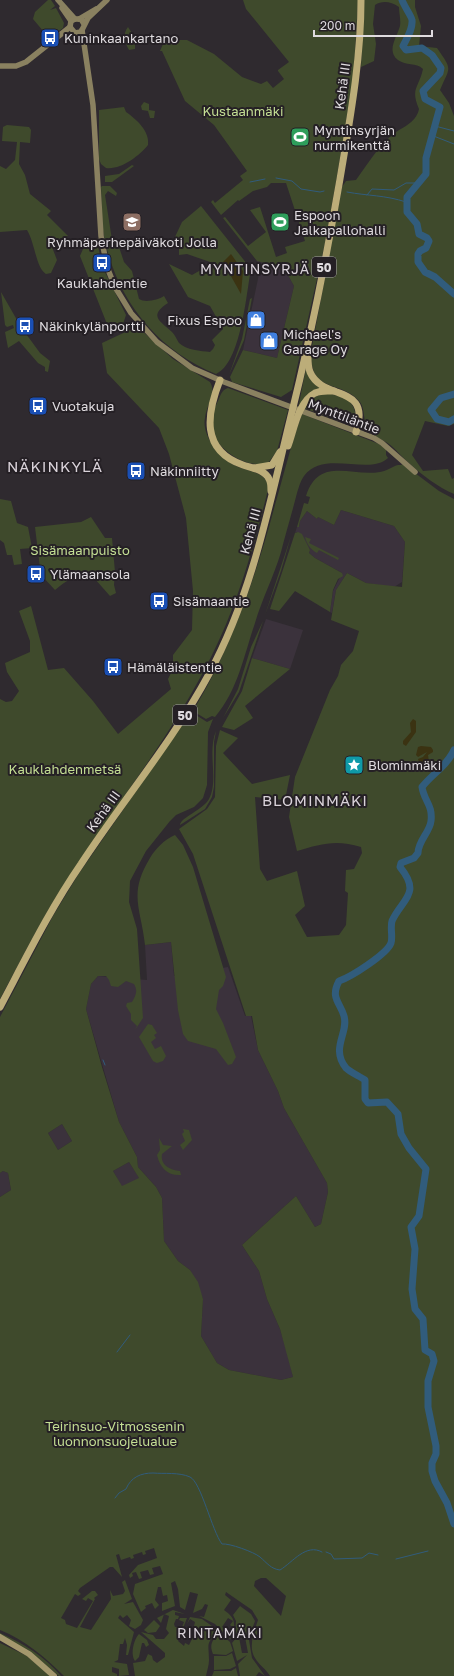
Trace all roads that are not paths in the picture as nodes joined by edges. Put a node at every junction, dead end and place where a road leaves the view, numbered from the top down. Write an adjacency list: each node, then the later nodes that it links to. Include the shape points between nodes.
1 (107, 0): 4 (street)
2 (60, 2): 6 (street, via 64,13)
3 (361, 2): 10 (highway, Kehä III / 50, via 359,51 351,113)
4 (97, 8): 5 (street); 6 (street)
5 (84, 24): 6 (street); 7 (street)
6 (74, 25): 7 (street); 8 (street); 9 (street, via 26,62 16,66)
7 (82, 30): 8 (street)
8 (85, 52): 11 (street, via 93,105 100,236 107,267 115,287 134,317 157,342 192,368)
9 (0, 66)
10 (307, 347): 12 (highway, via 310,373 316,381); 14 (highway, Kehä III / 50)
11 (222, 381): 13 (street, Mynttiläntie); 16 (highway, via 208,425 218,447 233,460)
12 (334, 391): 13 (highway, via 349,397 359,407 360,417); 15 (highway, via 316,393 307,401)
13 (356, 432): 17 (street, Mynttiläntie, via 382,443)
14 (284, 445): 15 (highway, Kehä III / 50); 16 (highway, via 272,465)
15 (280, 462): 18 (highway, Kehä III / 50)
16 (254, 468): 18 (highway, via 270,479)
17 (415, 472)
18 (271, 499): 19 (highway, Kehä III / 50, via 242,601 209,674 177,728 99,836 62,893)
19 (0, 1006)
20 (0, 1637): 22 (main road)
21 (0, 1641): 22 (main road)
22 (29, 1654): 23 (main road)
23 (54, 1676)

